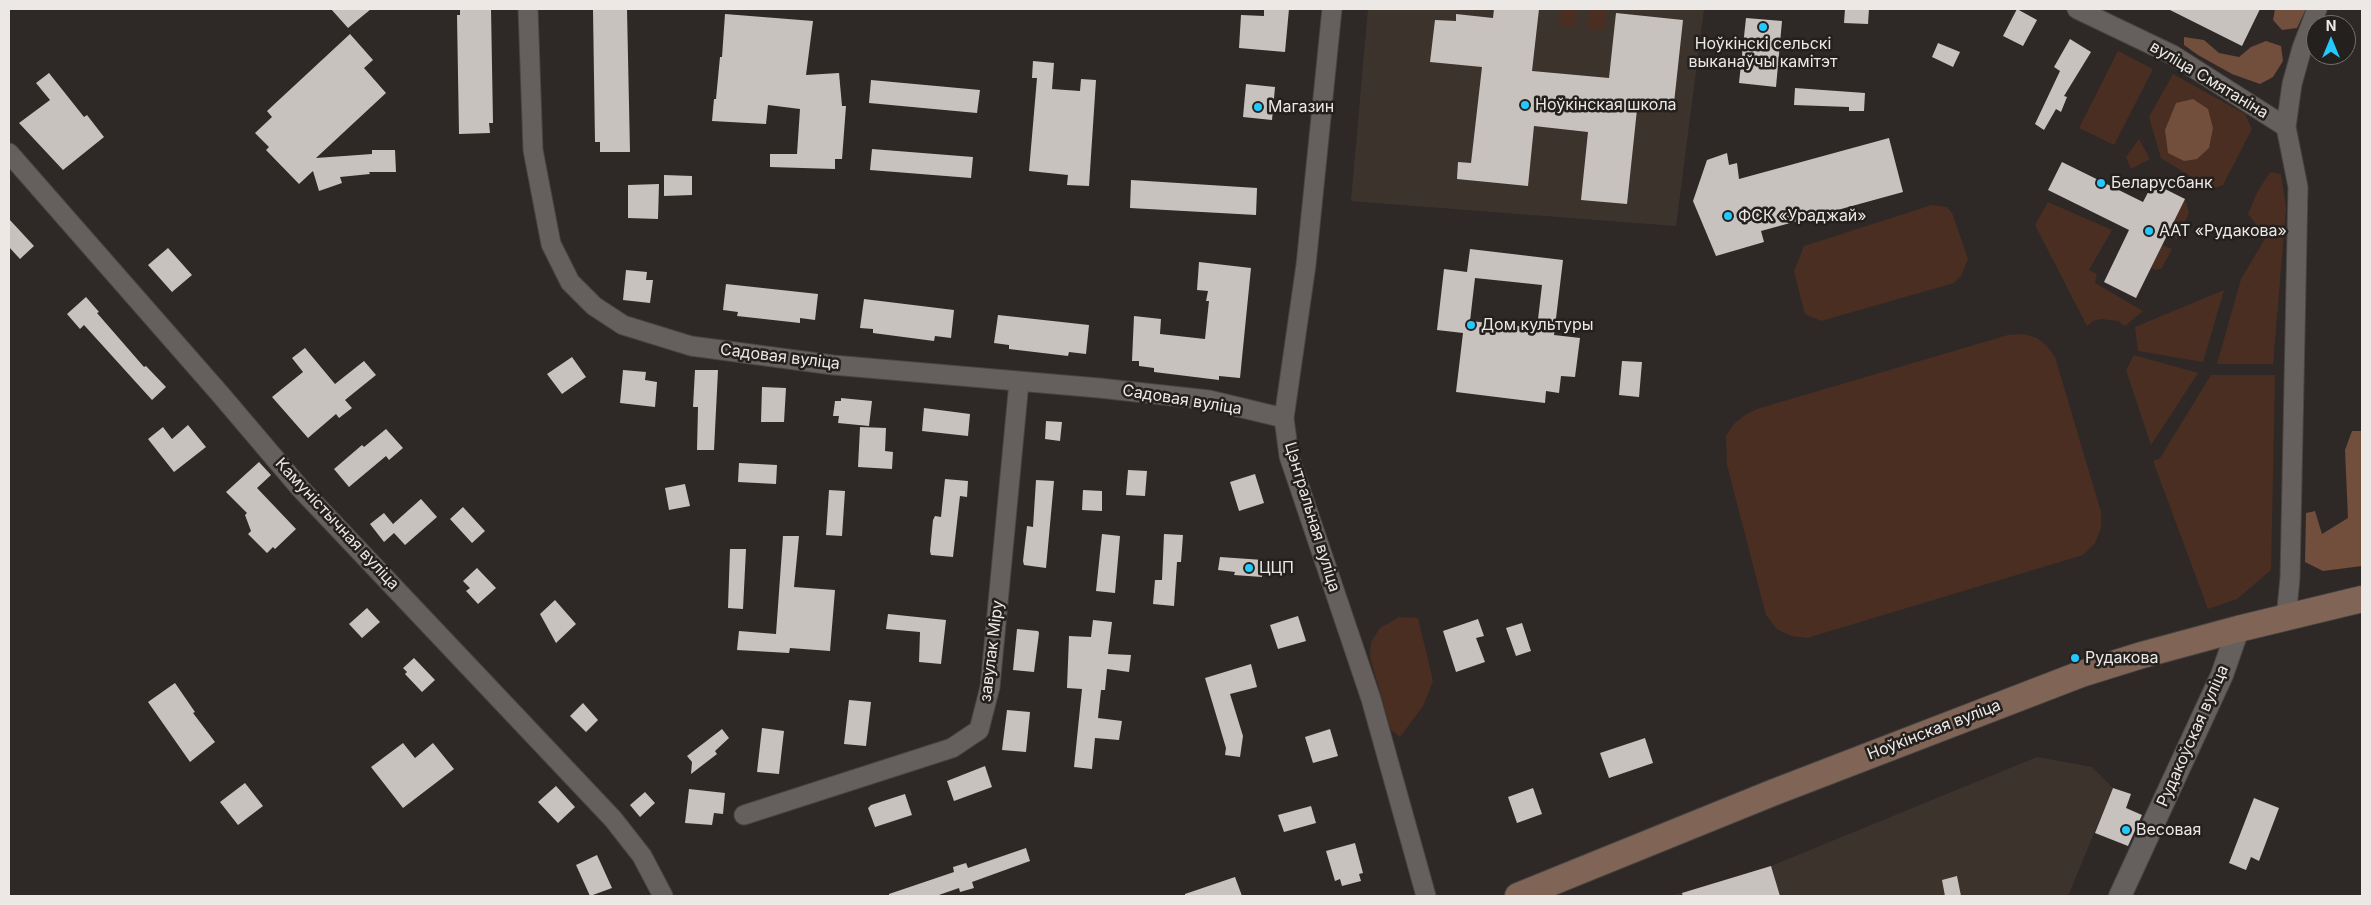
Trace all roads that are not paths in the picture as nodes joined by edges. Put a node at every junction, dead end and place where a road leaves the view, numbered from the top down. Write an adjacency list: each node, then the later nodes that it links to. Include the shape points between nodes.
1 (528, 9): 7 (street, Садовая вуліца, via 533,150 551,244 570,282 594,306 623,325 691,346 833,365)
2 (1332, 9): 8 (street, Цэнтральная вуліца, via 1306,265)
3 (2077, 9): 5 (street, вуліца Смятаніна, via 2173,55)
4 (2317, 9): 5 (street, via 2292,84)
5 (2286, 127): 10 (street, вуліца Смятаніна, via 2298,187 2290,578)
6 (9, 153): 13 (street, Камуністычная вуліца, via 300,488 613,818 642,856)
7 (1019, 382): 8 (street, Садовая вуліца, via 1209,400); 12 (street, завулак Міру, via 990,687 979,730 952,748)
8 (1284, 418): 14 (street, Цэнтральная вуліца, via 1290,456 1371,699)
9 (2362, 598): 10 (main road, Ноўкінская вуліца)
10 (2286, 618): 11 (main road, Ноўкінская вуліца)
11 (2238, 629): 15 (main road, Ноўкінская вуліца, via 2072,678 1772,792); 16 (street, Рудакоўская вуліца, via 2222,675)
12 (744, 814)
13 (663, 896)
14 (1426, 896)
15 (1518, 896)
16 (2120, 896)

